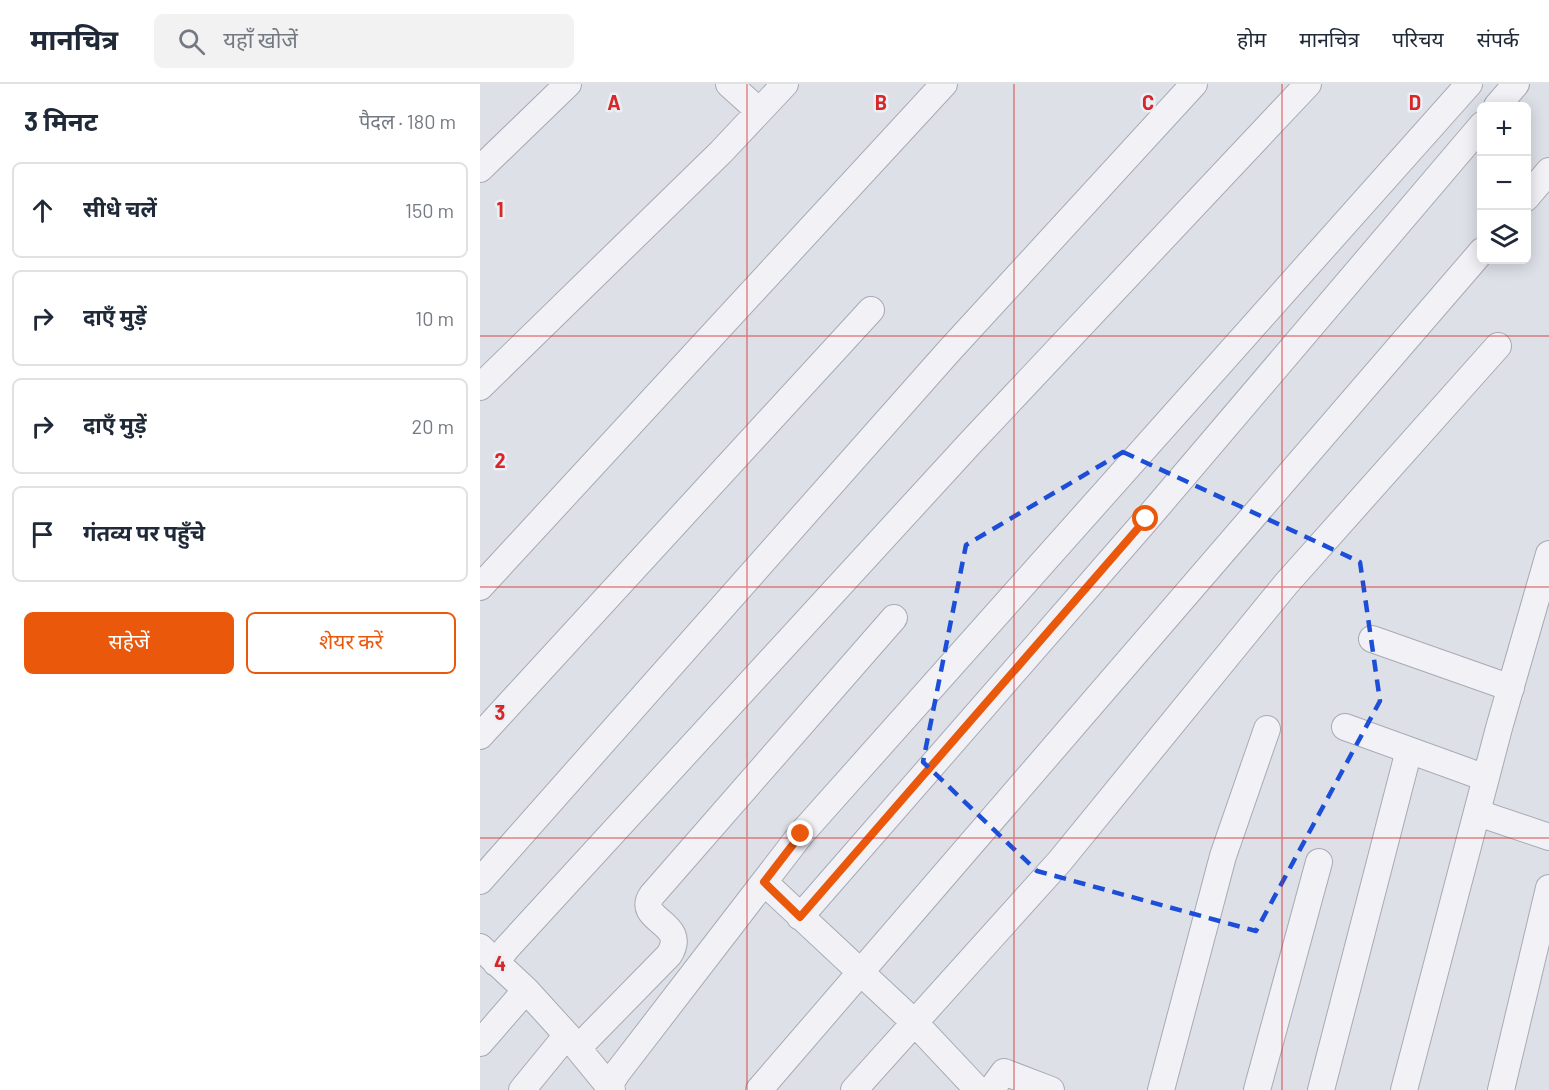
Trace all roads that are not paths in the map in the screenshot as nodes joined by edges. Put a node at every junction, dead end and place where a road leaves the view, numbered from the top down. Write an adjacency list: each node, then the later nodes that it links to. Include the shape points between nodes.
1 (568, 84): 12 (street)
2 (729, 84): 10 (street)
3 (785, 84): 10 (street)
4 (944, 84): 20 (street)
5 (1194, 84): 32 (street, via 949,351)
6 (1308, 84): 36 (street, via 964,449 506,949)
7 (1469, 84): 33 (street, via 809,826)
8 (1516, 84): 9 (street)
9 (1500, 102)
10 (759, 111): 18 (street)
11 (1477, 131): 35 (street)
12 (480, 169)
13 (1549, 171): 14 (street)
14 (1531, 193)
15 (1477, 257): 37 (street)
16 (871, 310): 26 (street)
17 (1498, 346): 39 (street, via 1286,585 1060,861)
18 (480, 387)
19 (1549, 554): 23 (street)
20 (480, 587)
21 (894, 618): 40 (street, via 648,900 649,908 673,935 674,946 669,955)
22 (1372, 639): 23 (street)
23 (1511, 688): 28 (street)
24 (1346, 727): 27 (street)
25 (1268, 729): 49 (street, via 1223,856)
26 (480, 736)
27 (1409, 750): 28 (street); 51 (street)
28 (1486, 778): 29 (street)
29 (1478, 813): 30 (street); 52 (street)
30 (1549, 837)
31 (1319, 862): 50 (street)
32 (480, 881)
33 (764, 882): 35 (street); 42 (street, via 617,1073)
34 (1549, 888): 53 (street)
35 (800, 917): 37 (street)
36 (488, 955): 38 (street)
37 (861, 972): 39 (street); 44 (street)
38 (526, 990): 40 (street); 41 (street)
39 (915, 1023): 45 (street); 46 (street)
40 (573, 1041): 42 (street); 43 (street)
41 (480, 1043)
42 (611, 1088)
43 (522, 1090)
44 (759, 1090)
45 (854, 1090)
46 (978, 1090)
47 (990, 1090): 48 (street, via 1004,1072)
48 (1051, 1090)
49 (1161, 1090)
50 (1257, 1090)
51 (1321, 1090)
52 (1404, 1090)
53 (1501, 1090)

